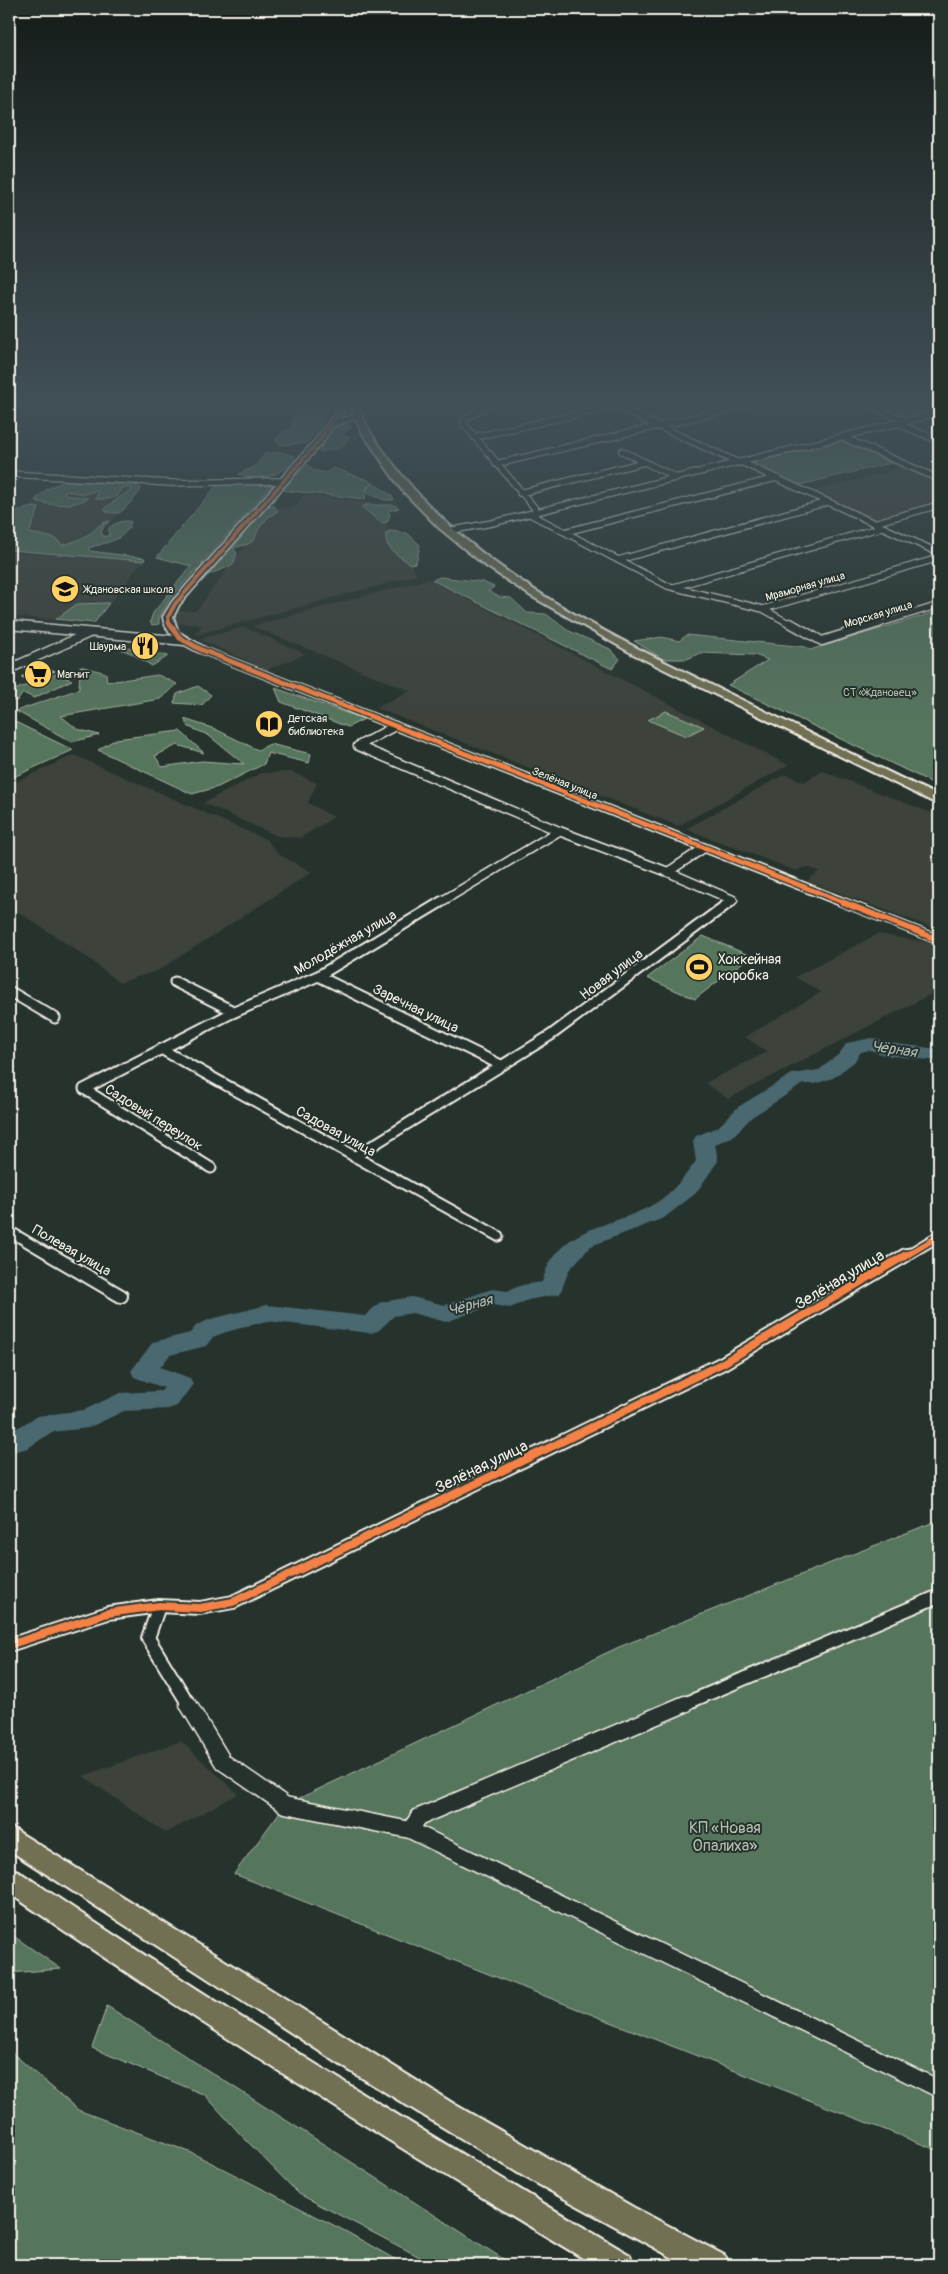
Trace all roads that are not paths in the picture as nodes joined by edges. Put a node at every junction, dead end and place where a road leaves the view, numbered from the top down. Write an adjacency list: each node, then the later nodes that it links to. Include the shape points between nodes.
1 (256, 511): 22 (street, via 171,611 168,623)
2 (429, 511): 12 (main road)
3 (542, 511): 8 (street)
4 (647, 511): 13 (street)
5 (795, 511): 16 (street)
6 (848, 511): 10 (street)
7 (921, 511): 10 (street)
8 (538, 512): 9 (street)
9 (530, 514): 12 (street); 13 (street)
10 (874, 523): 11 (street)
11 (882, 527): 14 (street); 17 (street)
12 (448, 531): 25 (main road, via 540,597 618,643)
13 (566, 532): 16 (street)
14 (939, 553)
15 (939, 558): 19 (street, Мраморная улица)
16 (618, 560): 17 (street)
17 (673, 587): 19 (street)
18 (939, 605): 19 (street, Морская улица, via 822,641)
19 (763, 609)
20 (9, 626): 21 (street)
21 (90, 633): 22 (street); 23 (street)
22 (185, 642): 24 (street, Зелёная улица)
23 (9, 669)
24 (396, 726): 26 (street, via 358,746); 27 (street, Зелёная улица)
25 (939, 801)
26 (559, 831): 28 (street); 30 (street, Молодёжная улица)
27 (704, 848): 28 (street); 29 (street, Зелёная улица)
28 (668, 872): 36 (street, Новая улица, via 733,900 551,1035)
29 (939, 940)
30 (318, 976): 33 (street, Молодёжная улица); 36 (street, Заречная улица)
31 (175, 982): 33 (street)
32 (9, 991): 34 (street)
33 (235, 1012): 35 (street, Молодёжная улица)
34 (55, 1018)
35 (160, 1049): 37 (street, Молодёжная улица); 38 (street, Садовая улица)
36 (501, 1065): 38 (street, Новая улица)
37 (84, 1089): 39 (street, Садовый переулок)
38 (354, 1157): 41 (street, Садовая улица)
39 (210, 1168)
40 (9, 1231): 43 (street, Полевая улица)
41 (498, 1236)
42 (939, 1236): 45 (street, Зелёная улица, via 723,1364 233,1602 200,1608)
43 (121, 1296)
44 (939, 1596): 47 (street, via 419,1817)
45 (159, 1606): 46 (street, Зелёная улица, via 108,1612); 47 (street, via 148,1638 223,1762 285,1805)
46 (9, 1645)
47 (410, 1830): 50 (street)
48 (9, 1837): 52 (main road, via 400,2087 640,2227)
49 (9, 1879): 51 (main road, via 73,1924 380,2121)
50 (939, 2089)
51 (620, 2265)
52 (714, 2265)

